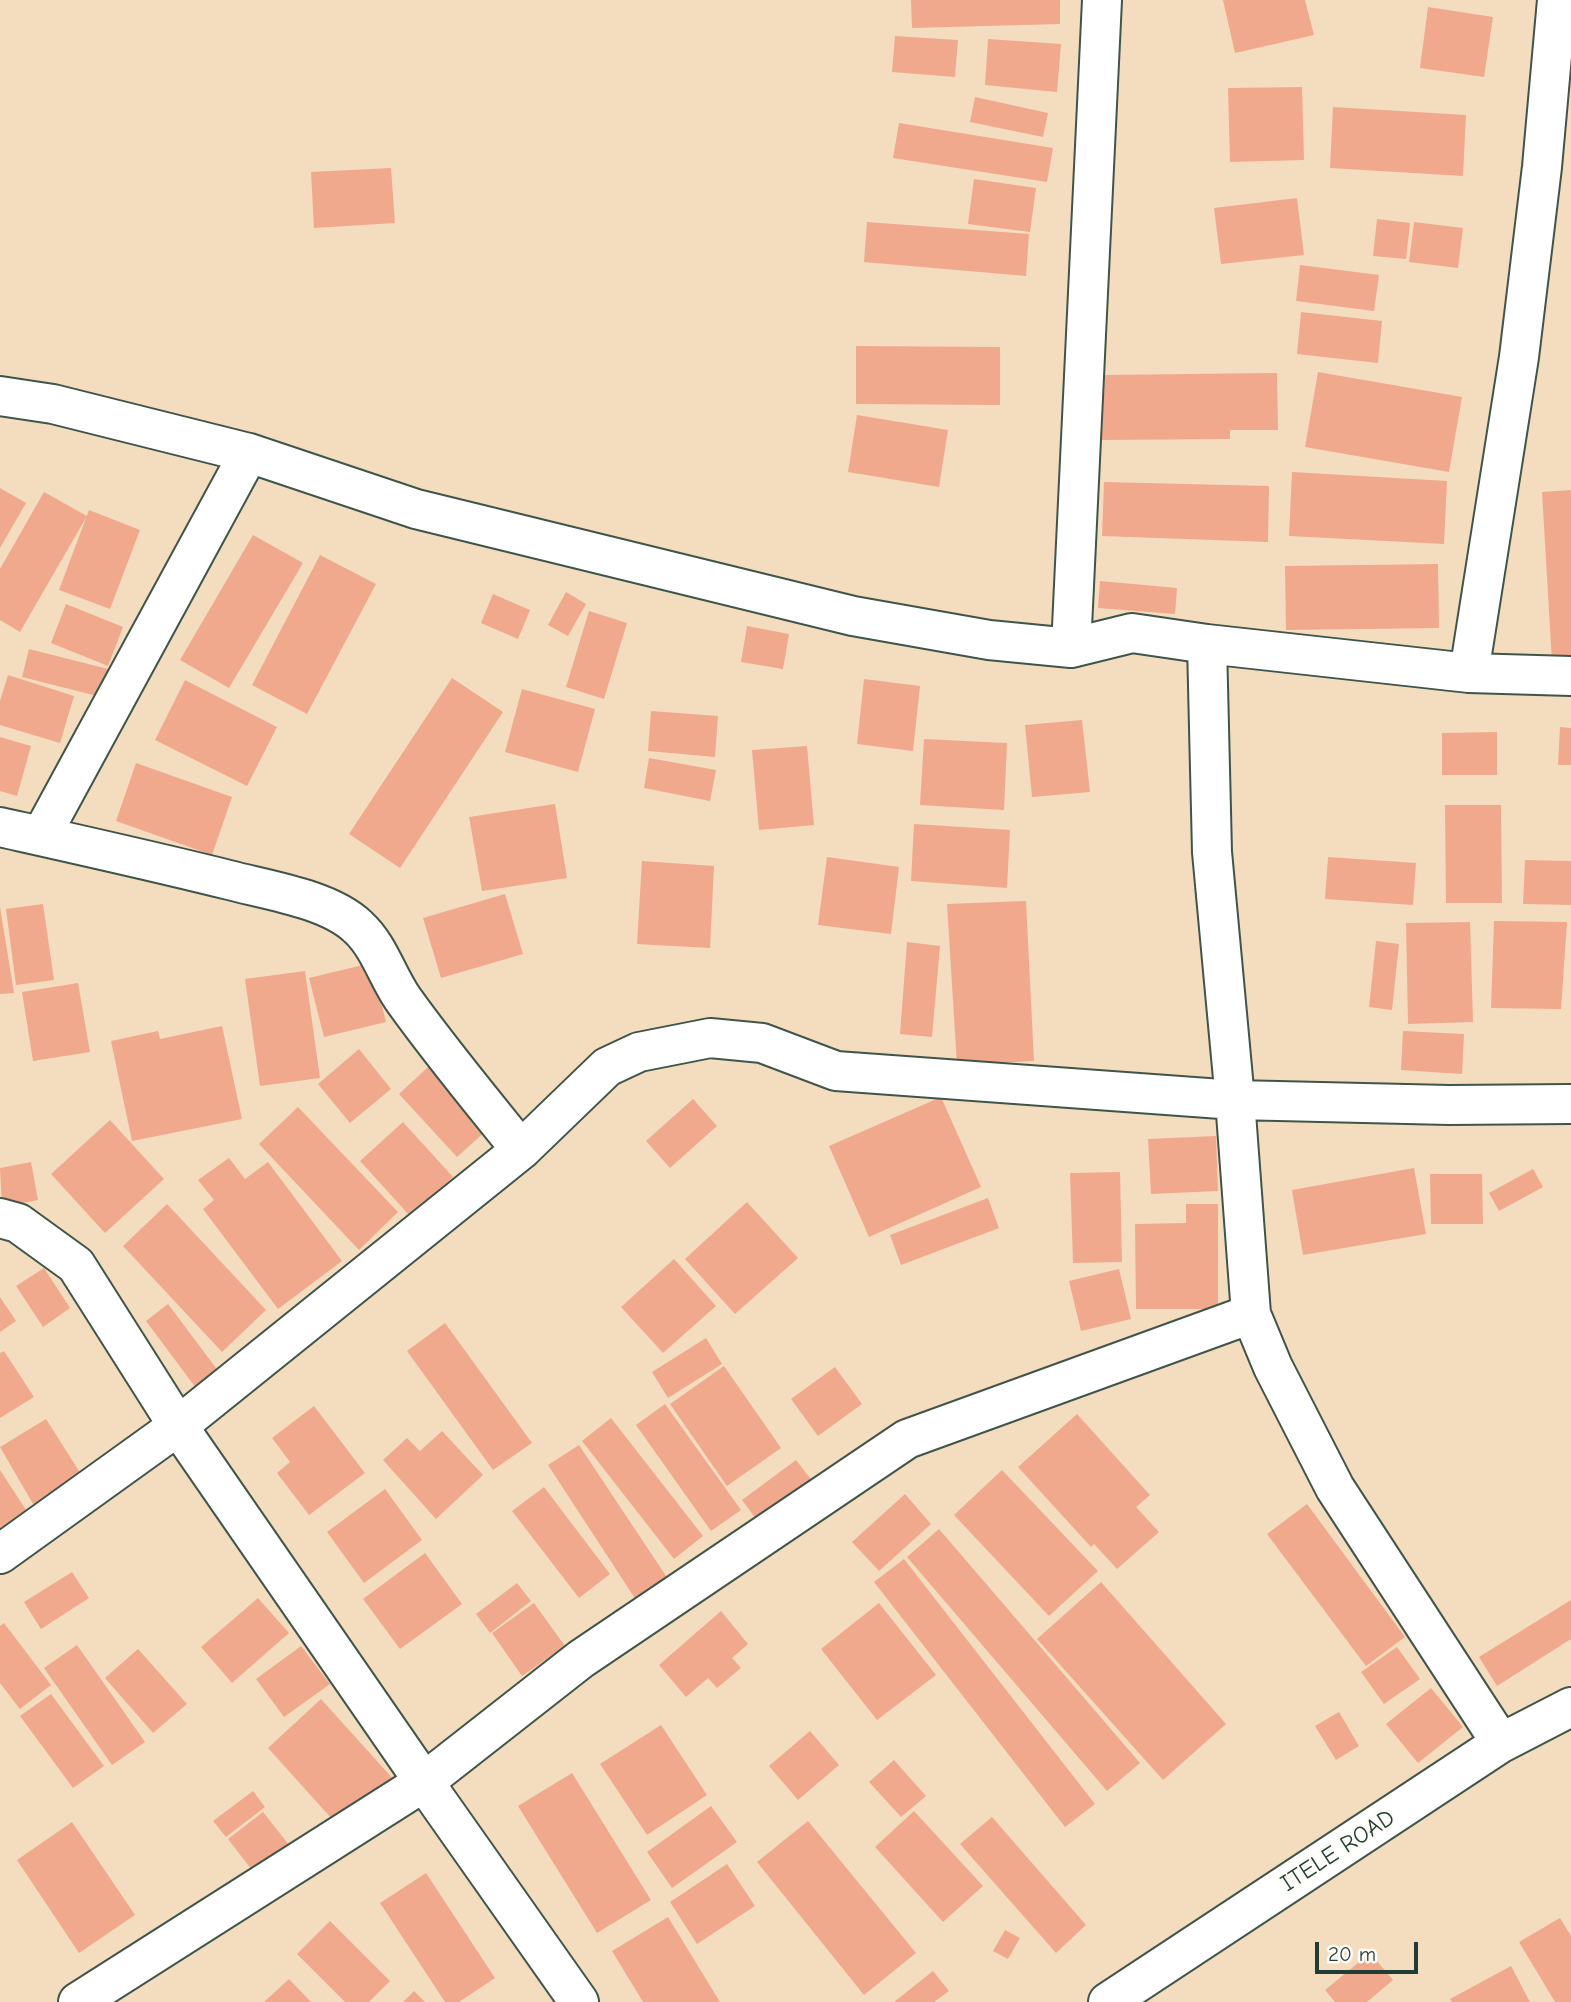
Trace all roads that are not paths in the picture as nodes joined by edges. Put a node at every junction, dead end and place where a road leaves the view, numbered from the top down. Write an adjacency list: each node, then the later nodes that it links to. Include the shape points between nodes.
1 (1102, 0): 6 (street)
2 (1557, 0): 7 (street, via 1519,357)
3 (0, 396): 4 (street, via 54,404)
4 (249, 453): 6 (street, via 416,509 853,617 989,640); 10 (street)
5 (1207, 644): 6 (street, via 1132,634); 7 (street); 11 (street, via 1212,852)
6 (1072, 648)
7 (1469, 673): 8 (street)
8 (1571, 676)
9 (0, 827): 10 (street)
10 (41, 836): 13 (street, via 276,892 338,912 358,927 430,1035)
11 (1235, 1100): 12 (street); 13 (street, via 836,1071 762,1043 710,1038 639,1052 607,1067); 15 (street)
12 (1571, 1104)
13 (521, 1150): 16 (street)
14 (0, 1218): 16 (street, via 18,1223 76,1265)
15 (1251, 1314): 19 (street, via 1335,1488); 20 (street, via 907,1439 580,1659)
16 (178, 1426): 17 (street); 20 (street)
17 (0, 1554)
18 (1571, 1707): 19 (street, ITELE ROAD)
19 (1502, 1743): 23 (street, ITELE ROAD)
20 (424, 1782): 21 (street); 22 (street)
21 (78, 2002)
22 (579, 2002)
23 (1108, 2002)

